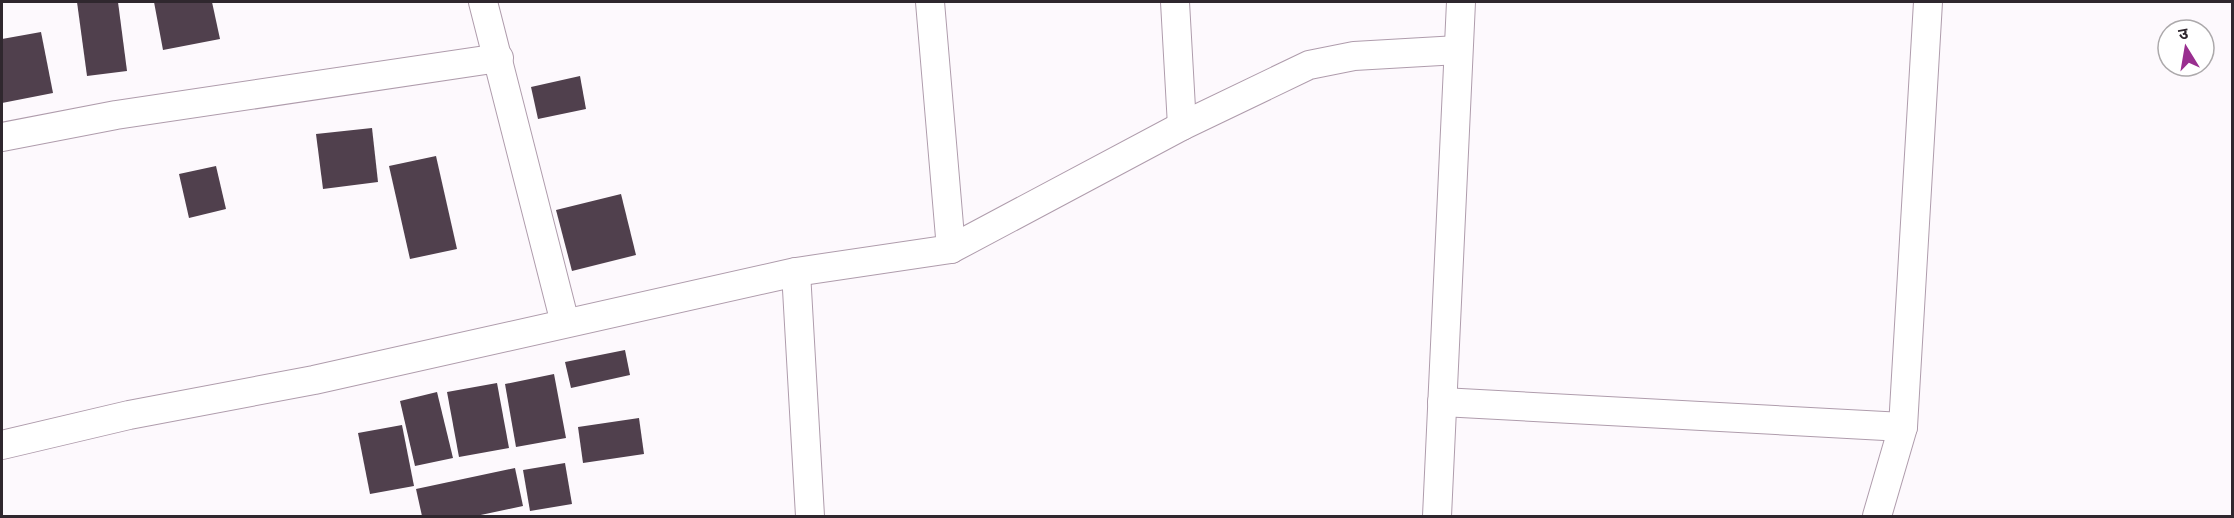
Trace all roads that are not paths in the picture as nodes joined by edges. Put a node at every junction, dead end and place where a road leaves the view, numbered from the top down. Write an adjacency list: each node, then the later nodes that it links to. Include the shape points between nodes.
1 (483, 2): 7 (street)
2 (930, 2): 10 (street)
3 (1176, 2): 8 (street)
4 (1461, 2): 6 (street)
5 (1928, 2): 14 (street)
6 (1458, 50): 8 (street, via 1354,56 1309,65); 13 (street)
7 (499, 58): 9 (street, via 116,115); 12 (street)
8 (1182, 126): 10 (street)
9 (2, 137)
10 (951, 249): 11 (street)
11 (796, 272): 12 (street); 16 (street)
12 (565, 323): 15 (street)
13 (1442, 402): 14 (street); 17 (street)
14 (1903, 427): 18 (street)
15 (2, 445)
16 (810, 516)
17 (1437, 516)
18 (1876, 516)

